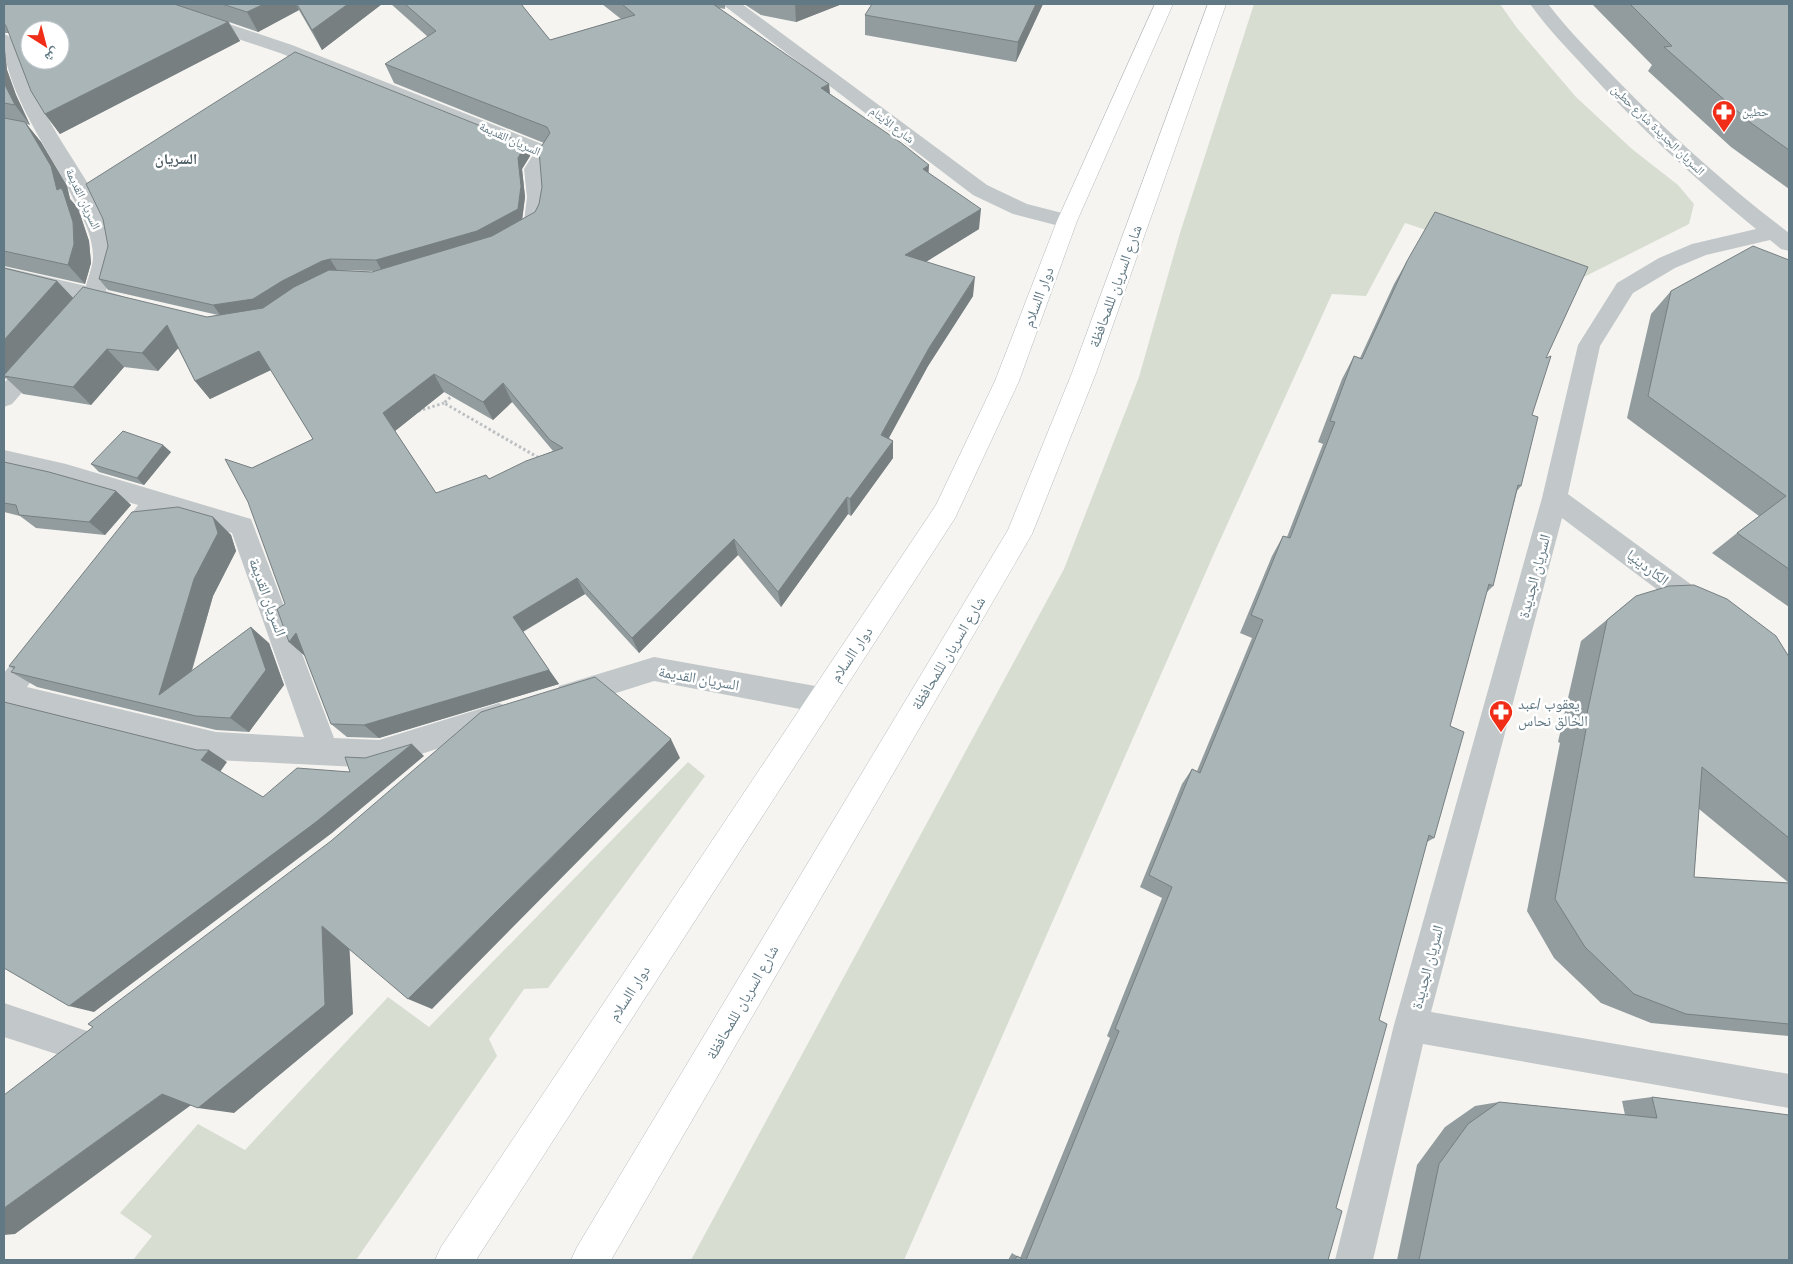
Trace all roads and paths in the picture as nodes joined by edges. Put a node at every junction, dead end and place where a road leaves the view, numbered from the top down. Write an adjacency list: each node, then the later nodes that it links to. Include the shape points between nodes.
1 (136, 4): 11 (street, السريان القديمة, via 161,7 286,49 546,152 534,169 537,197 534,224)
2 (731, 4): 9 (street, شارع الأيتام, via 980,190 1020,209)
3 (1164, 4): 9 (main road, دوار االسلام)
4 (1216, 4): 35 (main road, شارع السريان لللمحافظة, via 1084,373 1019,534)
5 (1539, 4): 10 (street, السريان الجديدة شارع حطين, via 1617,91 1689,161)
6 (4, 39): 8 (street, السريان القديمة, via 10,46 35,112)
7 (22, 131): 8 (street)
8 (49, 135): 13 (street, السريان القديمة, via 74,177 99,231 104,258)
9 (1067, 221): 26 (main road, دوار االسلام, via 1007,381 946,511)
10 (1781, 238): 21 (street, السريان الجديدة, via 1700,249 1667,263 1625,288 1589,345)
11 (498, 244)
12 (4, 274): 13 (street)
13 (94, 296): 14 (street); 16 (street, السريان القديمة)
14 (130, 305)
15 (459, 390): 17 (path)
16 (4, 398)
17 (444, 403): 18 (path); 20 (path)
18 (409, 414)
19 (4, 460): 22 (street, السريان القديمة, via 66,474)
20 (545, 462)
21 (1555, 498): 24 (street, الكاردينيا); 31 (street, السريان الجديدة)
22 (156, 502): 23 (street); 28 (street, السريان القديمة, via 242,526)
23 (114, 556)
24 (1721, 622)
25 (59, 625): 28 (street, السريان القديمة, via 4,694 216,746)
26 (821, 700): 27 (street, السريان القديمة, via 654,668); 34 (main road, دوار االسلام)
27 (519, 710): 28 (street, السريان القديمة, via 379,754); 29 (street, السريان القديمة)
28 (324, 751)
29 (441, 762)
30 (4, 1020): 32 (street, via 92,1036)
31 (1411, 1025): 33 (street, السريان الجديدة); 36 (street, السريان الجديدة)
32 (50, 1066)
33 (1789, 1091)
34 (454, 1260)
35 (590, 1260)
36 (1354, 1260)

